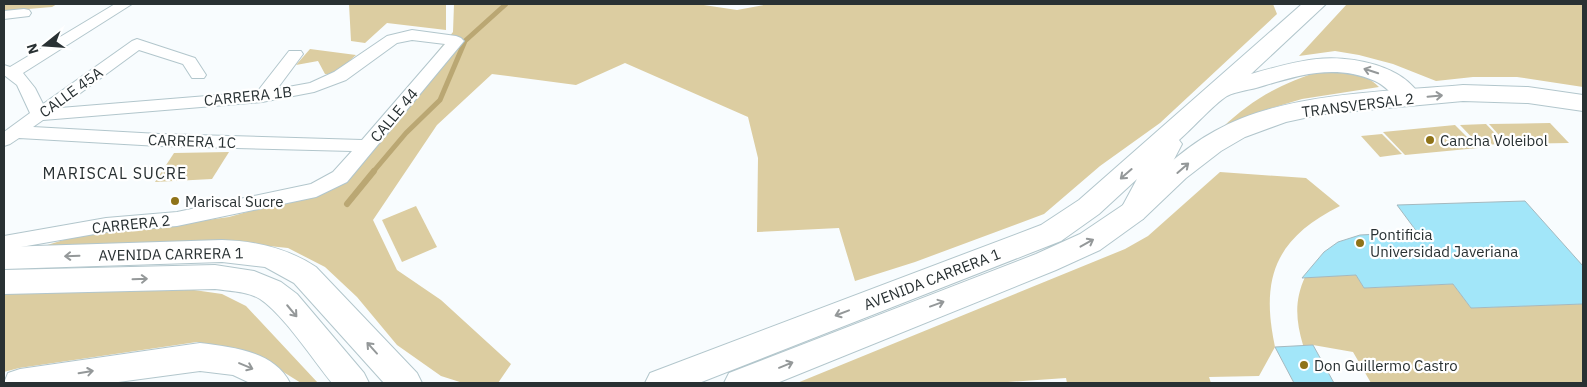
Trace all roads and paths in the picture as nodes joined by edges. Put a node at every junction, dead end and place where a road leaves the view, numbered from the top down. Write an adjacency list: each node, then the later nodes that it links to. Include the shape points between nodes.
1 (125, 4): 7 (street)
2 (1315, 4): 9 (main road, AVENIDA CARRERA 1)
3 (24, 13): 4 (street)
4 (4, 15)
5 (442, 39): 10 (street, CARRERA 1B, via 412,35 392,39 340,76 314,87); 16 (street, CALLE 44, via 456,42)
6 (295, 54): 10 (street)
7 (8, 71): 13 (street, via 26,86)
8 (198, 75): 13 (street, CALLE 45A, via 189,61 138,44)
9 (1220, 90): 11 (main road, one-way to 9, via 1390,79 1365,69 1339,64); 14 (main road, AVENIDA CARRERA 1)
10 (262, 97): 13 (street, CARRERA 1B)
11 (1410, 98): 12 (main road, TRANSVERSAL 2, one-way to 12, via 1490,93); 18 (main road, TRANSVERSAL 2, one-way to 11, via 1209,146 1242,129 1323,106)
12 (1583, 103)
13 (39, 116): 15 (street, CALLE 45A)
14 (1176, 130): 18 (main road, AVENIDA CARRERA 1); 26 (main road, AVENIDA CARRERA 1, one-way to 26, via 1089,206 1051,233)
15 (10, 136): 16 (street, CARRERA 1C)
16 (367, 146): 17 (street, CALLE 44, via 340,177)
17 (316, 190): 19 (street, CARRERA 2, via 177,219 106,224)
18 (1133, 212): 27 (main road, AVENIDA CARRERA 1, one-way to 18, via 1075,249)
19 (4, 243)
20 (4, 258): 25 (main road, AVENIDA CARRERA 1, one-way to 20, via 305,275 289,263 271,256 222,251)
21 (4, 282): 24 (main road, AVENIDA CARRERA 1, one-way to 24, via 215,278 254,283 270,290 286,303)
22 (20, 383): 23 (main road, one-way to 23, via 200,357 238,362 263,374)
23 (273, 383)
24 (352, 383)
25 (405, 383)
26 (662, 383)
27 (741, 383)

